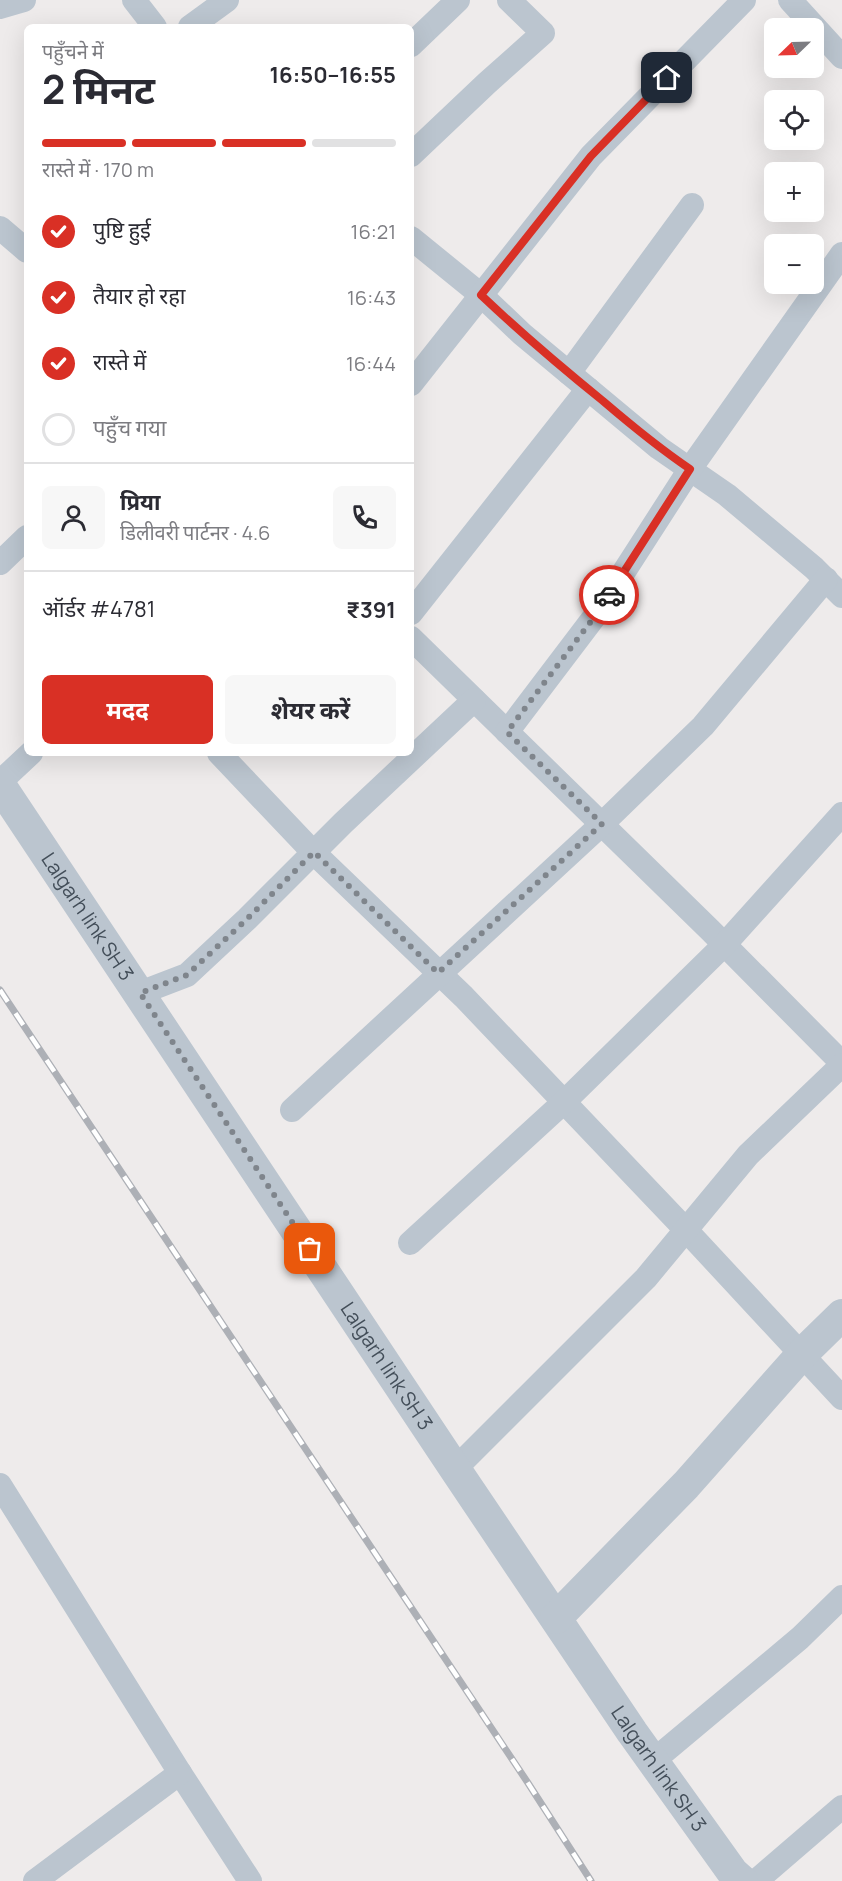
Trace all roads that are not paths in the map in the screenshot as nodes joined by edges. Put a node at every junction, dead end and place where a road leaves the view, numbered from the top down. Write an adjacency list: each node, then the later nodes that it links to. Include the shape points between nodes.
1 (24, 0): 8 (street)
2 (134, 0): 9 (street)
3 (227, 0): 10 (street)
4 (459, 0): 11 (street)
5 (509, 0): 13 (street, via 543,33)
6 (744, 0): 19 (street, via 591,156)
7 (790, 0): 12 (street)
8 (0, 7)
9 (153, 24)
10 (194, 24)
11 (414, 42)
12 (842, 57)
13 (414, 152)
14 (692, 205): 20 (street)
15 (0, 228): 17 (street)
16 (414, 240): 19 (street)
17 (24, 249)
18 (842, 254): 23 (street)
19 (481, 295): 20 (street); 21 (street)
20 (569, 372): 22 (street)
21 (414, 380)
22 (588, 389): 23 (street); 27 (street)
23 (690, 469): 26 (street, via 727,495); 30 (street, via 598,612)
24 (24, 540): 25 (street)
25 (0, 563)
26 (837, 590): 35 (street)
27 (414, 609)
28 (414, 641): 29 (street)
29 (474, 700): 30 (street); 36 (street)
30 (507, 732): 35 (street)
31 (28, 756): 33 (street)
32 (222, 756): 36 (street)
33 (0, 783): 39 (street, Lalgarh link SH 3)
34 (842, 814): 37 (street)
35 (602, 824): 37 (street); 38 (street)
36 (314, 852): 38 (street); 39 (street, via 187,975)
37 (725, 944): 40 (street); 41 (street)
38 (438, 973): 41 (street); 42 (street)
39 (140, 993): 48 (street, Lalgarh link SH 3)
40 (842, 1064): 43 (street, via 748,1155)
41 (564, 1102): 43 (street); 44 (street)
42 (292, 1110)
43 (686, 1230): 46 (street); 48 (street, via 646,1278)
44 (410, 1243)
45 (842, 1315): 46 (street)
46 (802, 1354): 47 (street); 51 (street, via 686,1485)
47 (842, 1398)
48 (455, 1469): 51 (street, Lalgarh link SH 3)
49 (0, 1485): 53 (street)
50 (842, 1597): 52 (street, via 800,1638)
51 (556, 1618): 52 (street, Lalgarh link SH 3)
52 (653, 1761): 57 (street, Lalgarh link SH 3)
53 (180, 1773): 55 (street); 56 (street)
54 (842, 1807): 58 (street)
55 (35, 1881)
56 (250, 1881)
57 (742, 1881)
58 (756, 1881)

